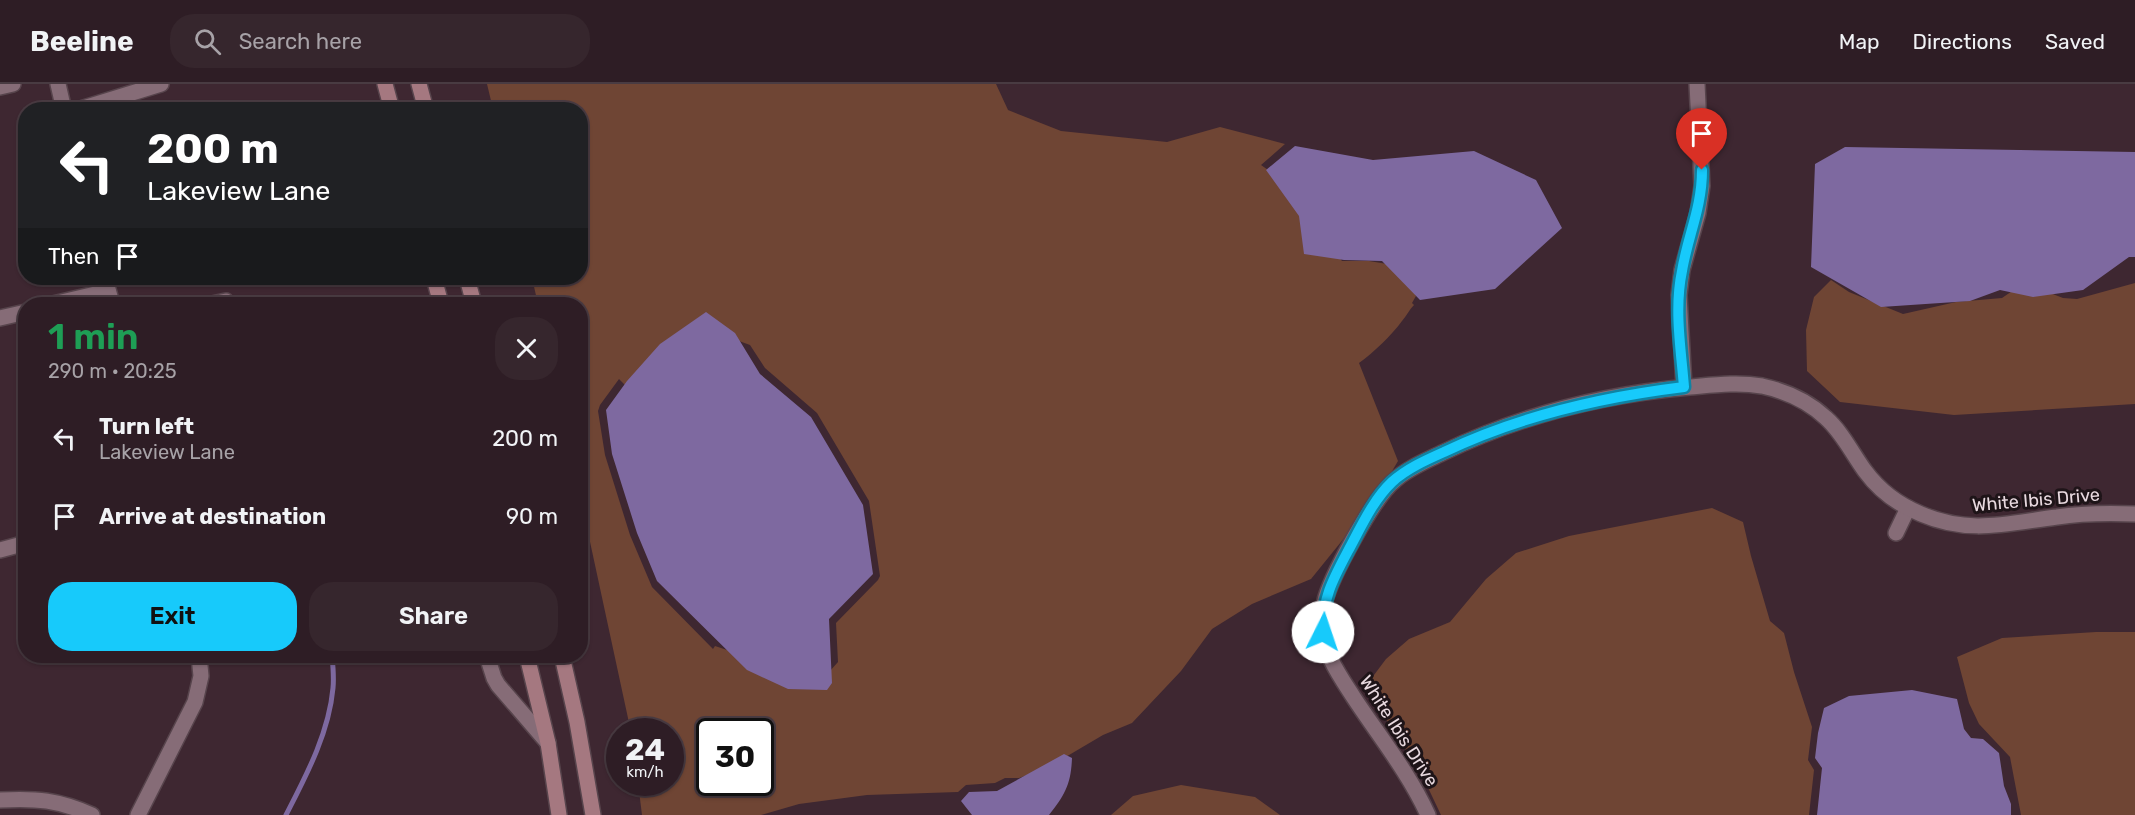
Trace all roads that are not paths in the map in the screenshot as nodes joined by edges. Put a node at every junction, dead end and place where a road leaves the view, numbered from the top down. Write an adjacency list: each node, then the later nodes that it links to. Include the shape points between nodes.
1 (13, 84): 7 (street)
2 (58, 84): 8 (street)
3 (161, 84): 9 (street)
4 (385, 84): 10 (main road)
5 (419, 84): 11 (main road)
6 (1697, 84): 16 (street, via 1702,186 1678,302)
7 (0, 87)
8 (62, 102)
9 (102, 102)
10 (390, 102)
11 (424, 102)
12 (108, 291): 13 (street)
13 (83, 297)
14 (18, 314): 15 (street)
15 (0, 318)
16 (1684, 387): 17 (street, White Ibis Drive, via 1744,384 1798,399 1825,417 1872,480); 32 (street, White Ibis Drive, via 1610,398 1489,433 1398,477 1367,516 1328,591 1323,632 1335,668)
17 (1908, 508): 18 (street, White Ibis Drive, via 1937,520 1981,527 2085,514); 19 (street)
18 (2135, 514)
19 (1896, 533)
20 (18, 545): 21 (street)
21 (0, 550)
22 (200, 663): 29 (street, via 195,702)
23 (489, 663): 26 (street, via 498,685)
24 (529, 663): 26 (main road)
25 (564, 663): 31 (main road)
26 (548, 743): 30 (main road)
27 (0, 800): 28 (street, via 52,801)
28 (92, 815)
29 (138, 815)
30 (559, 815)
31 (593, 815)
32 (1428, 815)

